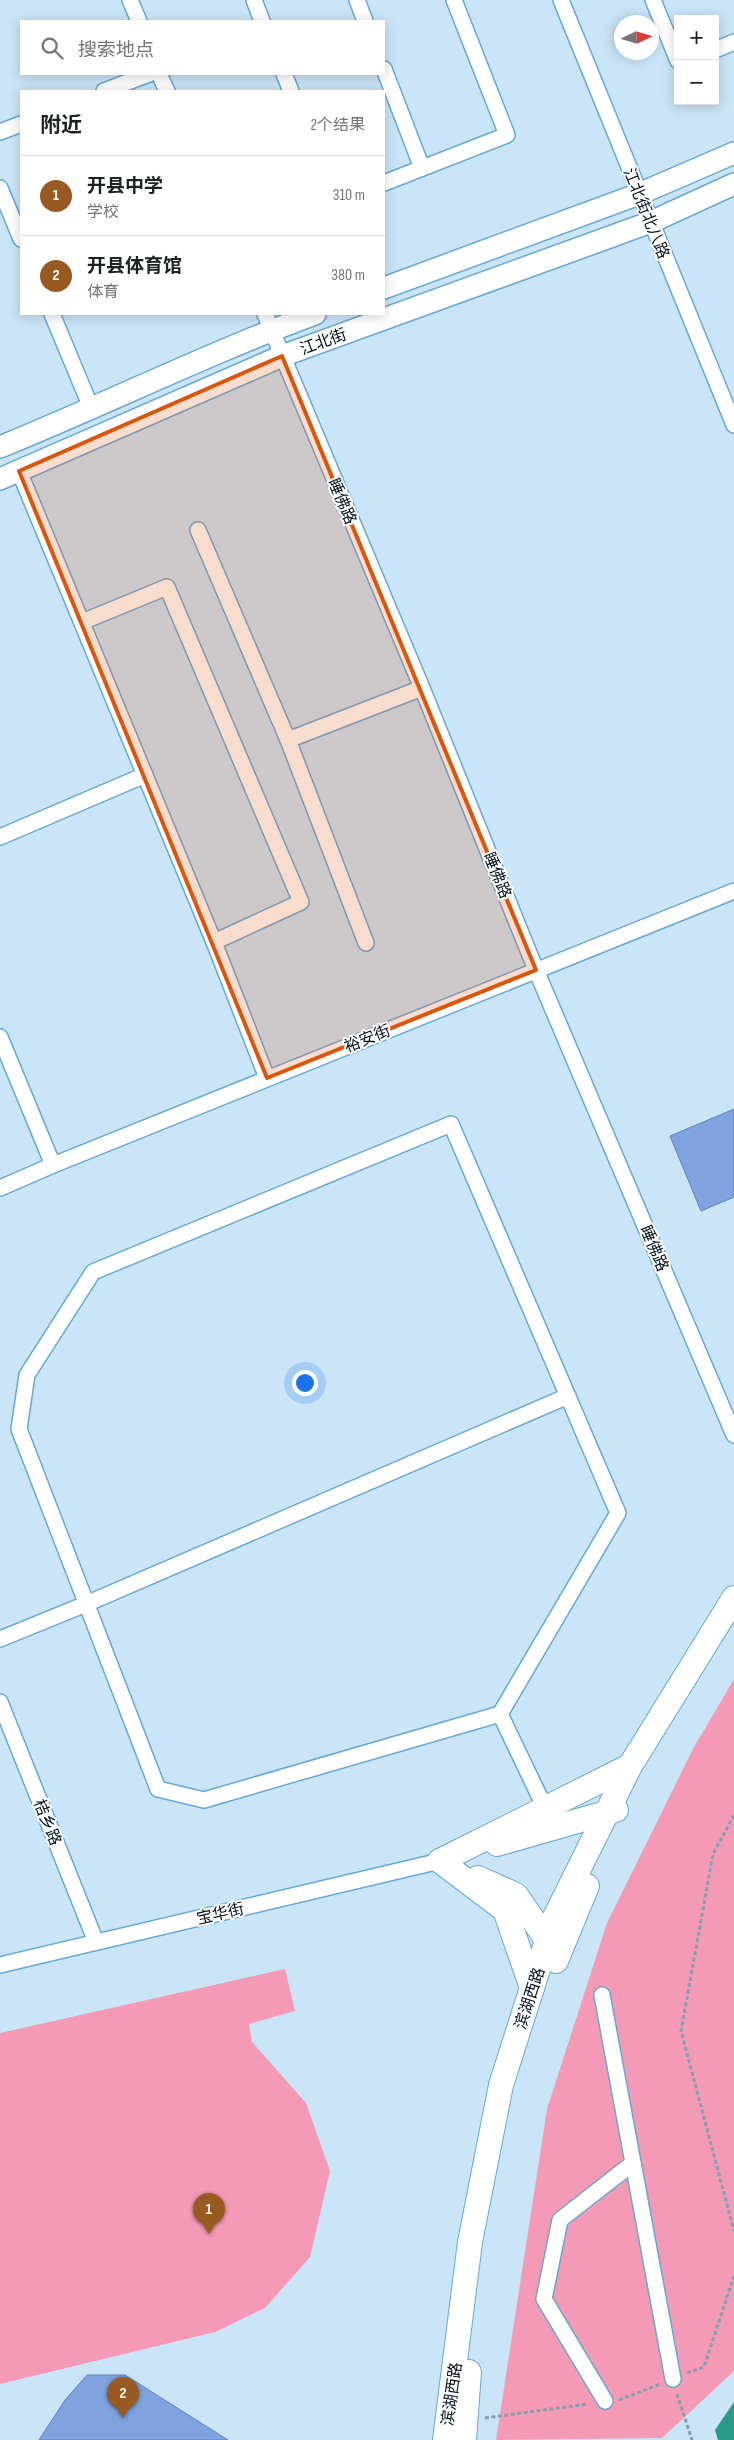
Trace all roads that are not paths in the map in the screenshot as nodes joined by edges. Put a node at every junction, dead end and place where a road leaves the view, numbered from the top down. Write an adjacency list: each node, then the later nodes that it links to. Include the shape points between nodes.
1 (130, 0): 7 (street)
2 (254, 0): 8 (street)
3 (357, 0): 9 (street)
4 (454, 0): 23 (street, via 507,135)
5 (561, 0): 27 (street, 江北街北八路)
6 (653, 0): 12 (street)
7 (139, 20)
8 (262, 20)
9 (365, 20)
10 (734, 42): 11 (street)
11 (719, 48)
12 (674, 50)
13 (385, 72): 23 (street)
14 (146, 75): 17 (street)
15 (159, 75): 18 (street)
16 (284, 75): 19 (street)
17 (107, 90)
18 (167, 90)
19 (291, 90)
20 (20, 124): 21 (street)
21 (0, 132)
22 (734, 153): 27 (main road)
23 (422, 168): 24 (street)
24 (385, 184)
25 (734, 184): 28 (main road, 江北街)
26 (0, 188): 29 (street)
27 (639, 194): 28 (street, 江北街北八路); 30 (main road)
28 (651, 222): 34 (main road, 江北街); 36 (street, 江北街北八路)
29 (20, 237)
30 (385, 288)
31 (52, 315): 35 (street)
32 (310, 315): 33 (main road, 江北街)
33 (269, 322): 34 (street, 睡佛路); 35 (main road, 江北街)
34 (282, 356): 38 (main road, 江北街); 41 (street, 睡佛路)
35 (92, 410): 37 (main road, 江北街)
36 (734, 425)
37 (0, 447)
38 (10, 475): 40 (street)
39 (198, 530): 42 (street)
40 (82, 622): 43 (street); 46 (street, via 167,587 301,902)
41 (422, 688): 42 (street); 48 (street, 睡佛路)
42 (288, 740): 47 (street)
43 (145, 775): 44 (street); 46 (street)
44 (0, 838)
45 (734, 891): 48 (street, 裕安街)
46 (214, 942): 50 (street)
47 (366, 943)
48 (536, 970): 50 (street, 裕安街); 54 (street, 睡佛路)
49 (0, 1037): 51 (street)
50 (267, 1078): 51 (street, 裕安街)
51 (53, 1165): 52 (street, 裕安街)
52 (0, 1188)
53 (568, 1396): 56 (street); 56 (street, via 451,1124 93,1272 27,1375 19,1429); 60 (street, via 618,1513)
54 (734, 1435)
55 (734, 1598): 61 (main road, 滨湖西路)
56 (86, 1604): 58 (street); 60 (street, via 158,1789 204,1800)
57 (734, 1628): 63 (main road, 滨湖西路, via 643,1773)
58 (0, 1639)
59 (0, 1702): 65 (street, 桔乡路)
60 (500, 1714): 62 (street)
61 (630, 1766): 62 (main road); 63 (main road, 滨湖西路)
62 (545, 1808): 64 (main road)
63 (616, 1810): 64 (main road); 66 (main road, 滨湖西路, via 554,1919)
64 (440, 1861): 65 (street, 宝华街); 66 (main road, via 516,1895); 68 (main road, via 505,1910)
65 (96, 1942): 67 (street, 宝华街)
66 (552, 1948): 68 (main road, 滨湖西路); 73 (main road, 滨湖西路, via 515,2089 484,2244)
67 (0, 1965)
68 (532, 1988): 74 (main road, 滨湖西路, via 501,2085 470,2242)
69 (602, 1995): 70 (street)
70 (633, 2163): 71 (street); 72 (street, via 560,2220 544,2299)
71 (673, 2379)
72 (605, 2401)
73 (464, 2430)
74 (445, 2440)

